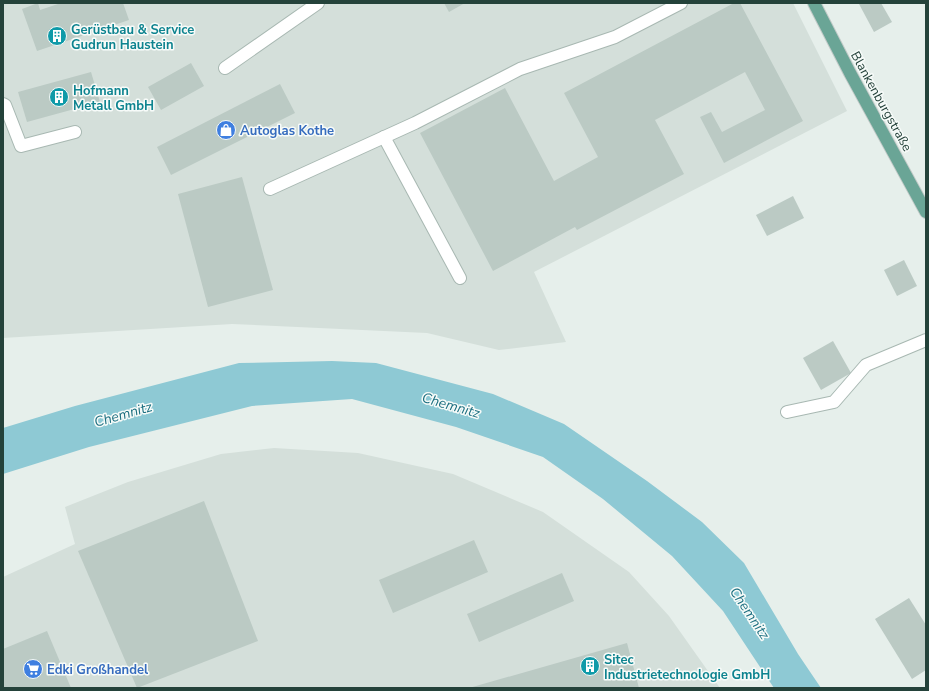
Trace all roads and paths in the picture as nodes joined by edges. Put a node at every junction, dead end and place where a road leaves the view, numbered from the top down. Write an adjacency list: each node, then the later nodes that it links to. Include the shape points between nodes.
1 (318, 3): 4 (lane)
2 (681, 3): 7 (lane, via 615,37 520,69)
3 (814, 3): 9 (main road, Blankenburgstraße)
4 (225, 68)
5 (3, 104): 6 (lane, via 21,146)
6 (76, 132)
7 (384, 137): 8 (lane); 10 (lane)
8 (270, 189)
9 (926, 212)
10 (460, 278)
11 (926, 340): 12 (lane, via 866,365 834,402)
12 (787, 412)

